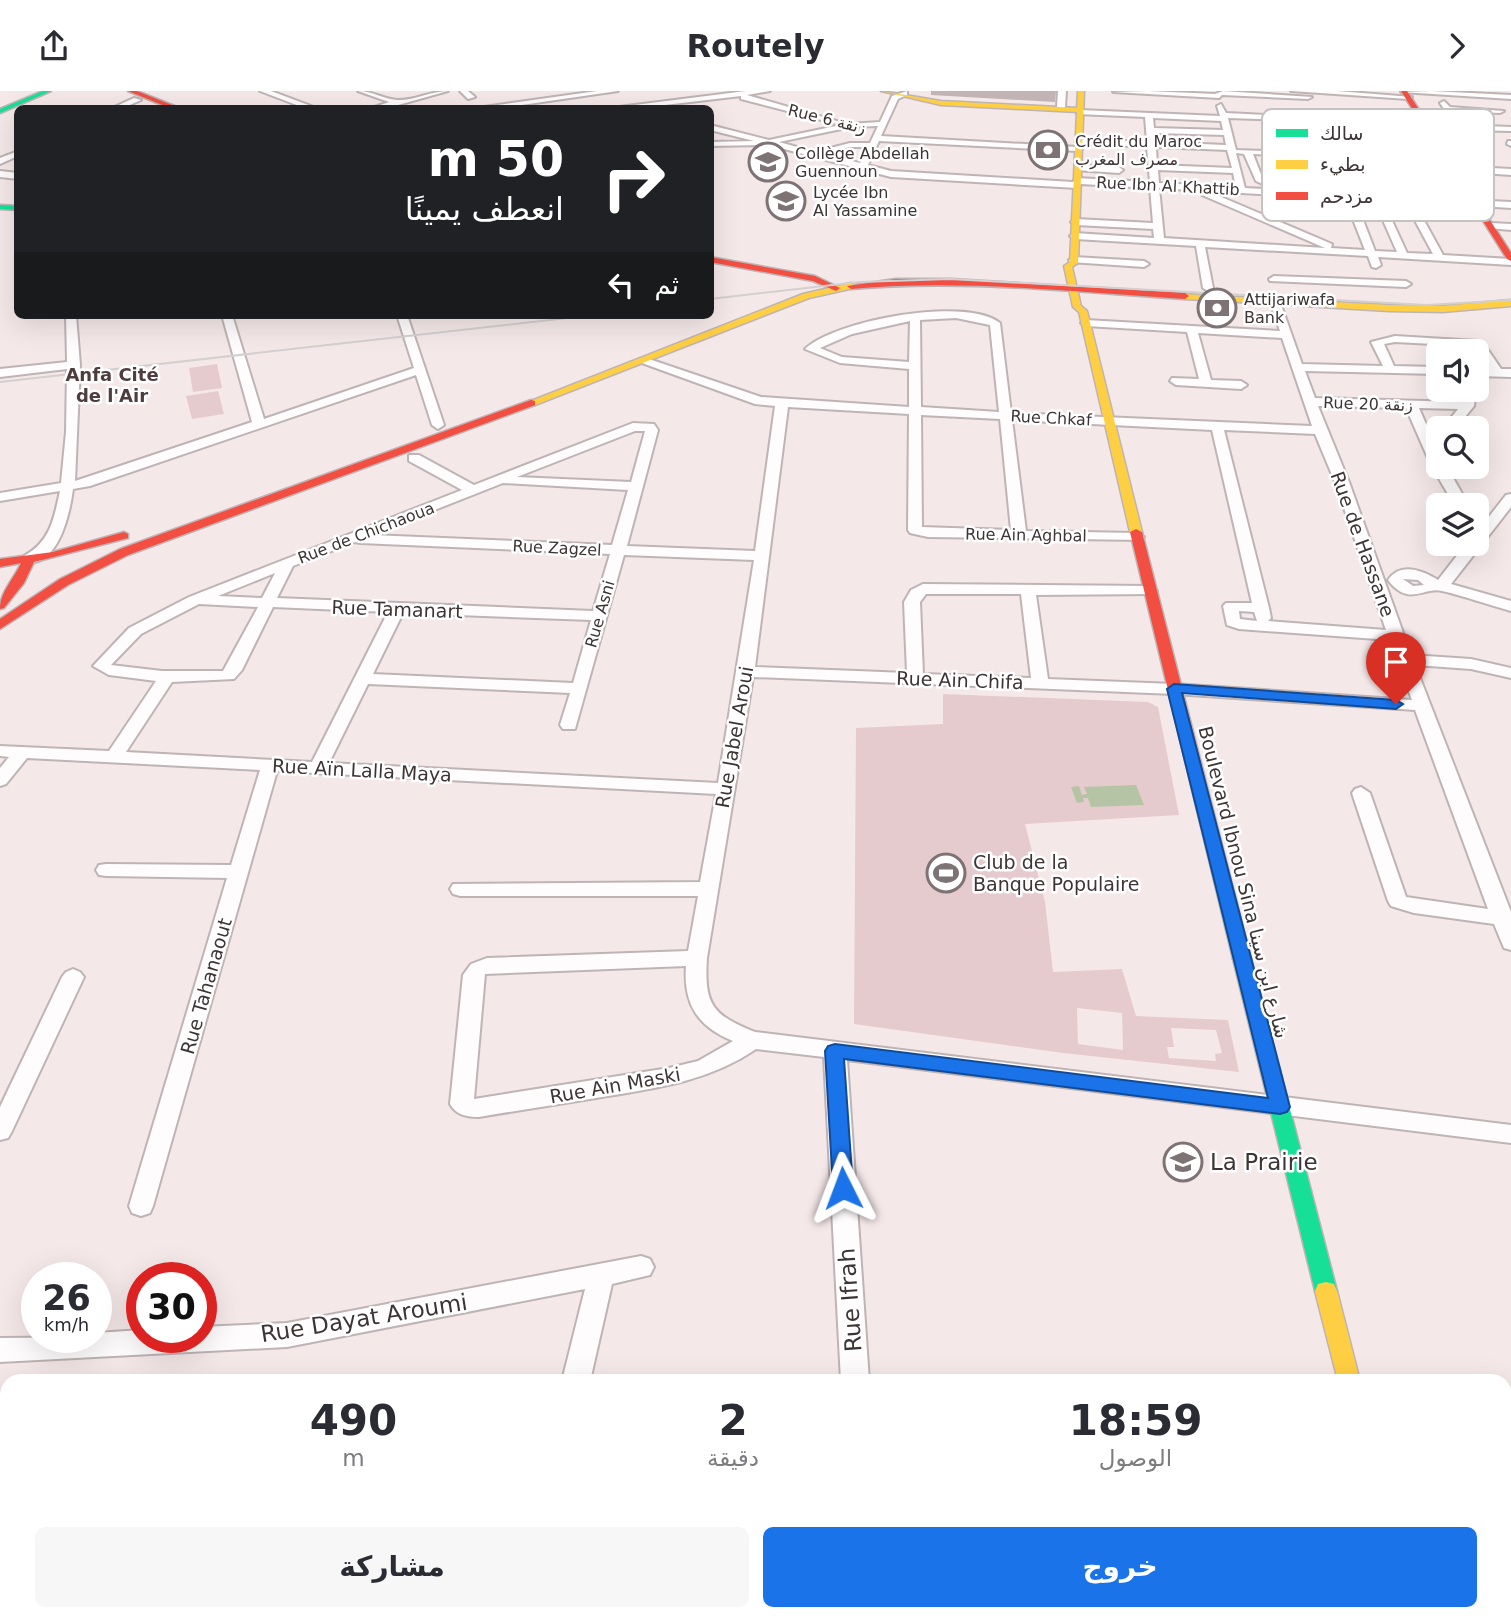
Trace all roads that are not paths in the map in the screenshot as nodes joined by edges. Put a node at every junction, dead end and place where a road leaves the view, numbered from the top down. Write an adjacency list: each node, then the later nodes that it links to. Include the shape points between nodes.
1 (29, 91): 22 (main road)
2 (48, 91): 25 (main road)
3 (114, 91): 16 (main road)
4 (264, 91): 29 (street)
5 (444, 91): 23 (street)
6 (573, 91): 14 (street)
7 (614, 91): 14 (street)
8 (766, 91): 17 (street)
9 (1295, 91): 38 (street)
10 (368, 92): 23 (street)
11 (896, 92): 18 (main road); 24 (main road, via 941,103); 55 (street)
12 (1117, 93): 20 (street)
13 (1172, 93): 20 (street); 34 (street); 50 (street)
14 (592, 94): 32 (street); 33 (street)
15 (1355, 94): 39 (street); 40 (street); 41 (street)
16 (134, 95): 26 (street); 27 (main road); 28 (main road)
17 (735, 95): 33 (street); 53 (street, Rue 6 زنقة)
18 (927, 95): 21 (main road, via 947,102)
19 (1511, 97): 41 (street)
20 (1132, 98)
21 (1062, 99): 24 (main road)
22 (0, 103)
23 (398, 103): 30 (street); 31 (street)
24 (1082, 104): 48 (street); 62 (main road)
25 (14, 105)
26 (119, 105)
27 (153, 105)
28 (166, 105)
29 (304, 105)
30 (389, 105)
31 (404, 105)
32 (505, 105)
33 (633, 105)
34 (1223, 105): 45 (street); 46 (street); 47 (street); 50 (street); 51 (street, via 1250,120); 67 (street)
35 (1446, 106): 37 (street); 41 (street); 42 (street); 43 (street)
36 (1511, 106): 37 (street)
37 (1498, 108): 44 (street); 52 (street)
38 (1317, 109)
39 (1345, 109)
40 (1364, 109)
41 (1415, 109)
42 (1448, 109)
43 (1469, 109)
44 (1488, 109)
45 (1262, 112)
46 (1262, 112)
47 (1262, 112)
48 (1124, 114): 49 (street); 63 (street)
49 (1149, 115): 50 (street); 56 (street)
50 (1175, 117)
51 (1262, 119)
52 (1511, 123)
53 (851, 125): 55 (street); 60 (street)
54 (714, 128): 57 (street)
55 (878, 135): 62 (street); 66 (street); 69 (street)
56 (1152, 137): 63 (street); 67 (street); 67 (street); 68 (street)
57 (747, 138): 59 (street); 60 (street)
58 (1257, 142): 64 (street)
59 (737, 143): 60 (street); 61 (street)
60 (765, 143): 66 (street)
61 (714, 144)
62 (1079, 145): 63 (street); 72 (main road)
63 (1122, 148): 70 (street); 72 (street)
64 (1261, 152): 65 (street)
65 (1249, 154): 67 (street); 73 (street)
66 (811, 155): 69 (street)
67 (1231, 155): 68 (street); 68 (street); 76 (street)
68 (1155, 166): 71 (street); 74 (street)
69 (863, 167): 72 (street, via 908,176)
70 (1132, 171)
71 (1143, 171)
72 (1077, 178): 74 (street, Rue Ibn Al Khattib); 89 (main road)
73 (1262, 182)
74 (1156, 185): 75 (street, Rue Ibn Al Khattib); 86 (street)
75 (1191, 188): 76 (street, Rue Ibn Al Khattib); 79 (street)
76 (1241, 190): 77 (street, Rue Ibn Al Khattib)
77 (1262, 191)
78 (1262, 202): 79 (street)
79 (1236, 206): 80 (street)
80 (1262, 217)
81 (1271, 221): 95 (street)
82 (1366, 221): 90 (street)
83 (1389, 221): 91 (street)
84 (1426, 221): 100 (street)
85 (1488, 221): 87 (main road)
86 (1159, 226): 89 (street); 93 (street)
87 (1491, 226): 88 (street); 103 (main road)
88 (1511, 227)
89 (1075, 229): 92 (street); 102 (main road)
90 (1372, 229): 91 (street); 96 (street)
91 (1393, 230): 98 (street)
92 (1143, 240): 93 (street); 102 (street, via 1144,264)
93 (1159, 241): 94 (street)
94 (1200, 243): 97 (street); 110 (street)
95 (1342, 252): 96 (street); 99 (street)
96 (1373, 254): 98 (street); 106 (street)
97 (1269, 256): 99 (street); 111 (street, Rue de Hassane)
98 (1404, 256): 100 (street)
99 (1311, 258): 105 (street)
100 (1446, 258): 103 (street)
101 (714, 261): 109 (main road)
102 (1074, 261): 108 (main road, via 1068,266)
103 (1511, 261)
104 (714, 268): 109 (main road)
105 (1317, 279): 106 (street); 111 (street)
106 (1381, 283): 107 (street)
107 (1406, 284)
108 (1077, 285): 109 (main road, via 901,281); 109 (main road, via 887,273); 110 (main road); 112 (main road); 115 (main road, Boulevard Ibnou Sina شارع ابن سينا, via 1077,307)
109 (819, 286): 124 (main road); 149 (main road)
110 (1208, 288): 111 (main road)
111 (1276, 291): 112 (main road); 113 (main road, via 1421,300); 114 (main road, via 1417,309); 123 (street, Rue de Hassane)
112 (1109, 292): 115 (main road)
113 (1511, 293)
114 (1511, 303)
115 (1085, 313): 121 (street); 147 (main road, Boulevard Ibnou Sina شارع ابن سينا)
116 (915, 317): 120 (street); 122 (street); 145 (street, via 978,317 995,323)
117 (71, 319): 126 (street)
118 (228, 319): 148 (street)
119 (403, 319): 130 (street)
120 (859, 328): 122 (street); 127 (street, via 811,349 840,360)
121 (1192, 330): 123 (street); 137 (street)
122 (915, 331): 127 (street)
123 (1285, 335): 128 (street, Rue de Hassane)
124 (661, 355): 125 (main road); 141 (street)
125 (646, 361): 141 (street, Rue Chkaf, via 759,401); 167 (main road)
126 (74, 365): 132 (street); 157 (street)
127 (915, 366): 144 (street)
128 (1297, 367): 129 (street); 139 (street, Rue de Hassane)
129 (1390, 369): 131 (street); 134 (street, via 1377,342 1407,339 1474,343)
130 (420, 370): 148 (street); 149 (street)
131 (1426, 370)
132 (0, 373)
133 (1489, 373): 134 (street)
134 (1497, 373): 135 (street)
135 (1511, 373)
136 (1176, 381): 137 (street)
137 (1206, 383): 138 (street)
138 (1241, 385)
139 (1310, 402): 142 (street, Rue 20 زنقة); 153 (street, Rue de Hassane)
140 (1469, 402): 143 (street)
141 (782, 403): 144 (street, Rue Chkaf); 168 (street, Rue Jabel Aroui)
142 (1410, 405): 143 (street, Rue 20 زنقة); 152 (street)
143 (1468, 406): 146 (street)
144 (916, 410): 145 (street, Rue Chkaf); 162 (street)
145 (1006, 416): 147 (street, Rue Chkaf); 163 (street)
146 (1459, 416)
147 (1109, 422): 151 (street, Rue Chkaf); 164 (main road, Boulevard Ibnou Sina شارع ابن سينا)
148 (259, 424): 157 (street)
149 (438, 425): 171 (main road)
150 (646, 425): 155 (street, Rue de Chichaoua); 156 (street, Rue Asni, via 652,430)
151 (1217, 426): 153 (street, Rue Chkaf); 186 (street)
152 (1426, 429)
153 (1320, 430): 175 (street, Rue de Hassane)
154 (414, 458): 158 (street)
155 (499, 481): 156 (street); 158 (street, Rue de Chichaoua)
156 (636, 487): 166 (street, Rue Asni)
157 (67, 488): 159 (street); 171 (street)
158 (473, 490): 165 (street, Rue de Chichaoua)
159 (0, 497)
160 (1511, 498): 161 (street)
161 (1489, 517)
162 (915, 530): 163 (street, Rue Ain Aghbal)
163 (1019, 534): 164 (street, Rue Ain Aghbal)
164 (1137, 537): 178 (main road, Boulevard Ibnou Sina شارع ابن سينا)
165 (352, 539): 166 (street, Rue Zagzel); 172 (street, Rue de Chichaoua)
166 (618, 551): 168 (street, Rue Zagzel); 185 (street, Rue Asni)
167 (124, 552): 171 (main road); 187 (main road, via 64,582)
168 (761, 556): 191 (street, Rue Jabel Aroui)
169 (1464, 556): 176 (street)
170 (0, 563): 173 (main road)
171 (48, 563): 173 (main road); 173 (street); 187 (main road)
172 (287, 564): 179 (street, Rue de Chichaoua); 180 (street)
173 (26, 566): 174 (main road); 181 (main road)
174 (0, 577)
175 (1376, 580): 176 (street, via 1395,580 1404,588 1420,591); 188 (street, Rue de Hassane)
176 (1437, 584): 182 (street)
177 (1028, 590): 178 (street); 195 (street, via 931,588 916,593 912,602); 196 (street)
178 (1149, 591): 198 (main road, Boulevard Ibnou Sina شارع ابن سينا)
179 (194, 600): 180 (street, Rue Tamanart); 190 (street, Rue de Chichaoua, via 135,631)
180 (266, 603): 183 (street, Rue Tamanart); 193 (street, via 228,676)
181 (0, 605)
182 (1511, 606)
183 (397, 610): 185 (street, Rue Tamanart); 194 (street)
184 (1231, 615): 186 (street)
185 (600, 616): 197 (street, Rue Asni)
186 (1263, 617): 188 (street)
187 (0, 623)
188 (1397, 636): 189 (street, Rue de Hassane)
189 (1406, 659): 192 (street, via 1471,664); 199 (street, Rue de Hassane)
190 (101, 666): 193 (street)
191 (746, 673): 195 (street, Rue Ain Chifa); 207 (street, Rue Jabel Aroui)
192 (1511, 673)
193 (166, 676): 203 (street)
194 (363, 679): 197 (street); 205 (street)
195 (915, 679): 196 (street, Rue Ain Chifa)
196 (1040, 683): 198 (street, Rue Ain Chifa)
197 (580, 688): 200 (street, Rue Asni)
198 (1174, 689): 199 (street); 219 (main road, Boulevard Ibnou Sina شارع ابن سينا)
199 (1424, 706): 213 (street, Rue de Hassane)
200 (569, 725)
201 (0, 751): 202 (street, Rue Aïn Lalla Maya)
202 (21, 753): 203 (street, Rue Aïn Lalla Maya); 206 (street)
203 (114, 757): 204 (street, Rue Aïn Lalla Maya)
204 (270, 765): 205 (street, Rue Aïn Lalla Maya); 210 (street, Rue Tahanaout)
205 (318, 768): 207 (street, Rue Aïn Lalla Maya)
206 (0, 781)
207 (725, 789): 211 (street, Rue Jabel Aroui)
208 (1361, 793): 213 (street, via 1398,901)
209 (106, 870): 210 (street)
210 (240, 871): 222 (street, Rue Tahanaout)
211 (708, 888): 212 (street); 215 (street, Rue Jabel Aroui)
212 (460, 889)
213 (1506, 919): 214 (street, Rue de Hassane)
214 (1511, 943)
215 (697, 958): 217 (street, Rue Jabel Aroui, via 694,986 705,1014); 217 (street, Rue Ain Maski, via 487,965 478,969 462,1104 470,1108 669,1077 724,1059)
216 (73, 978): 220 (street)
217 (752, 1040): 218 (street, Rue Jabel Aroui)
218 (835, 1051): 219 (street, Rue Jabel Aroui); 227 (street, Rue Ifrah)
219 (1280, 1107): 221 (street, Rue Jabel Aroui); 228 (main road, Boulevard Ibnou Sina شارع ابن سينا)
220 (0, 1131)
221 (1511, 1134)
222 (141, 1206)
223 (641, 1267): 224 (street, Rue Dayat Aroumi)
224 (601, 1276): 225 (street, Rue Dayat Aroumi, via 287,1335); 226 (street)
225 (0, 1350)
226 (578, 1374)
227 (855, 1374)
228 (1347, 1374)

